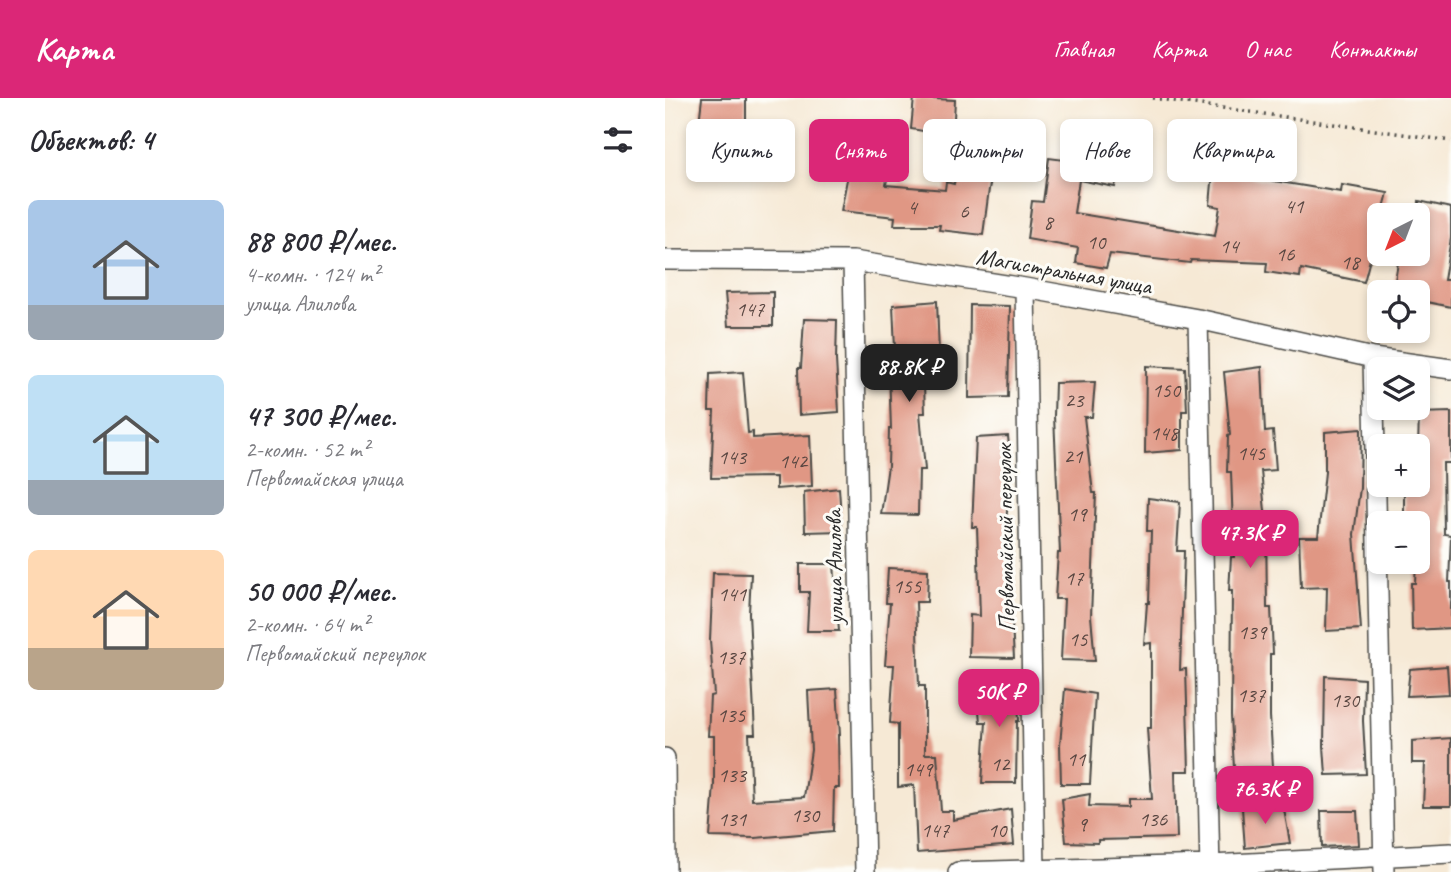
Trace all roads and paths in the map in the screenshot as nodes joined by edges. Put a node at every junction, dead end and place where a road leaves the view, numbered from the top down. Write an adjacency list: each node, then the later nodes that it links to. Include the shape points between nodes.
1 (1153, 98): 2 (path)
2 (1451, 141)
3 (665, 260): 4 (street, Магистральная улица)
4 (853, 261): 5 (street, Магистральная улица); 16 (street, улица Алилова)
5 (1025, 288): 6 (street, Магистральная улица); 18 (street, Первомайский переулок)
6 (1198, 319): 7 (street, Магистральная улица); 14 (street)
7 (1369, 357)
8 (1430, 366): 9 (street, Магистральная улица)
9 (1451, 369)
10 (1374, 420): 13 (street)
11 (665, 758): 15 (street)
12 (1451, 853): 13 (street)
13 (1385, 864): 14 (street)
14 (1210, 868): 18 (street)
15 (666, 872)
16 (865, 872)
17 (958, 872): 18 (street)
18 (1034, 872)

